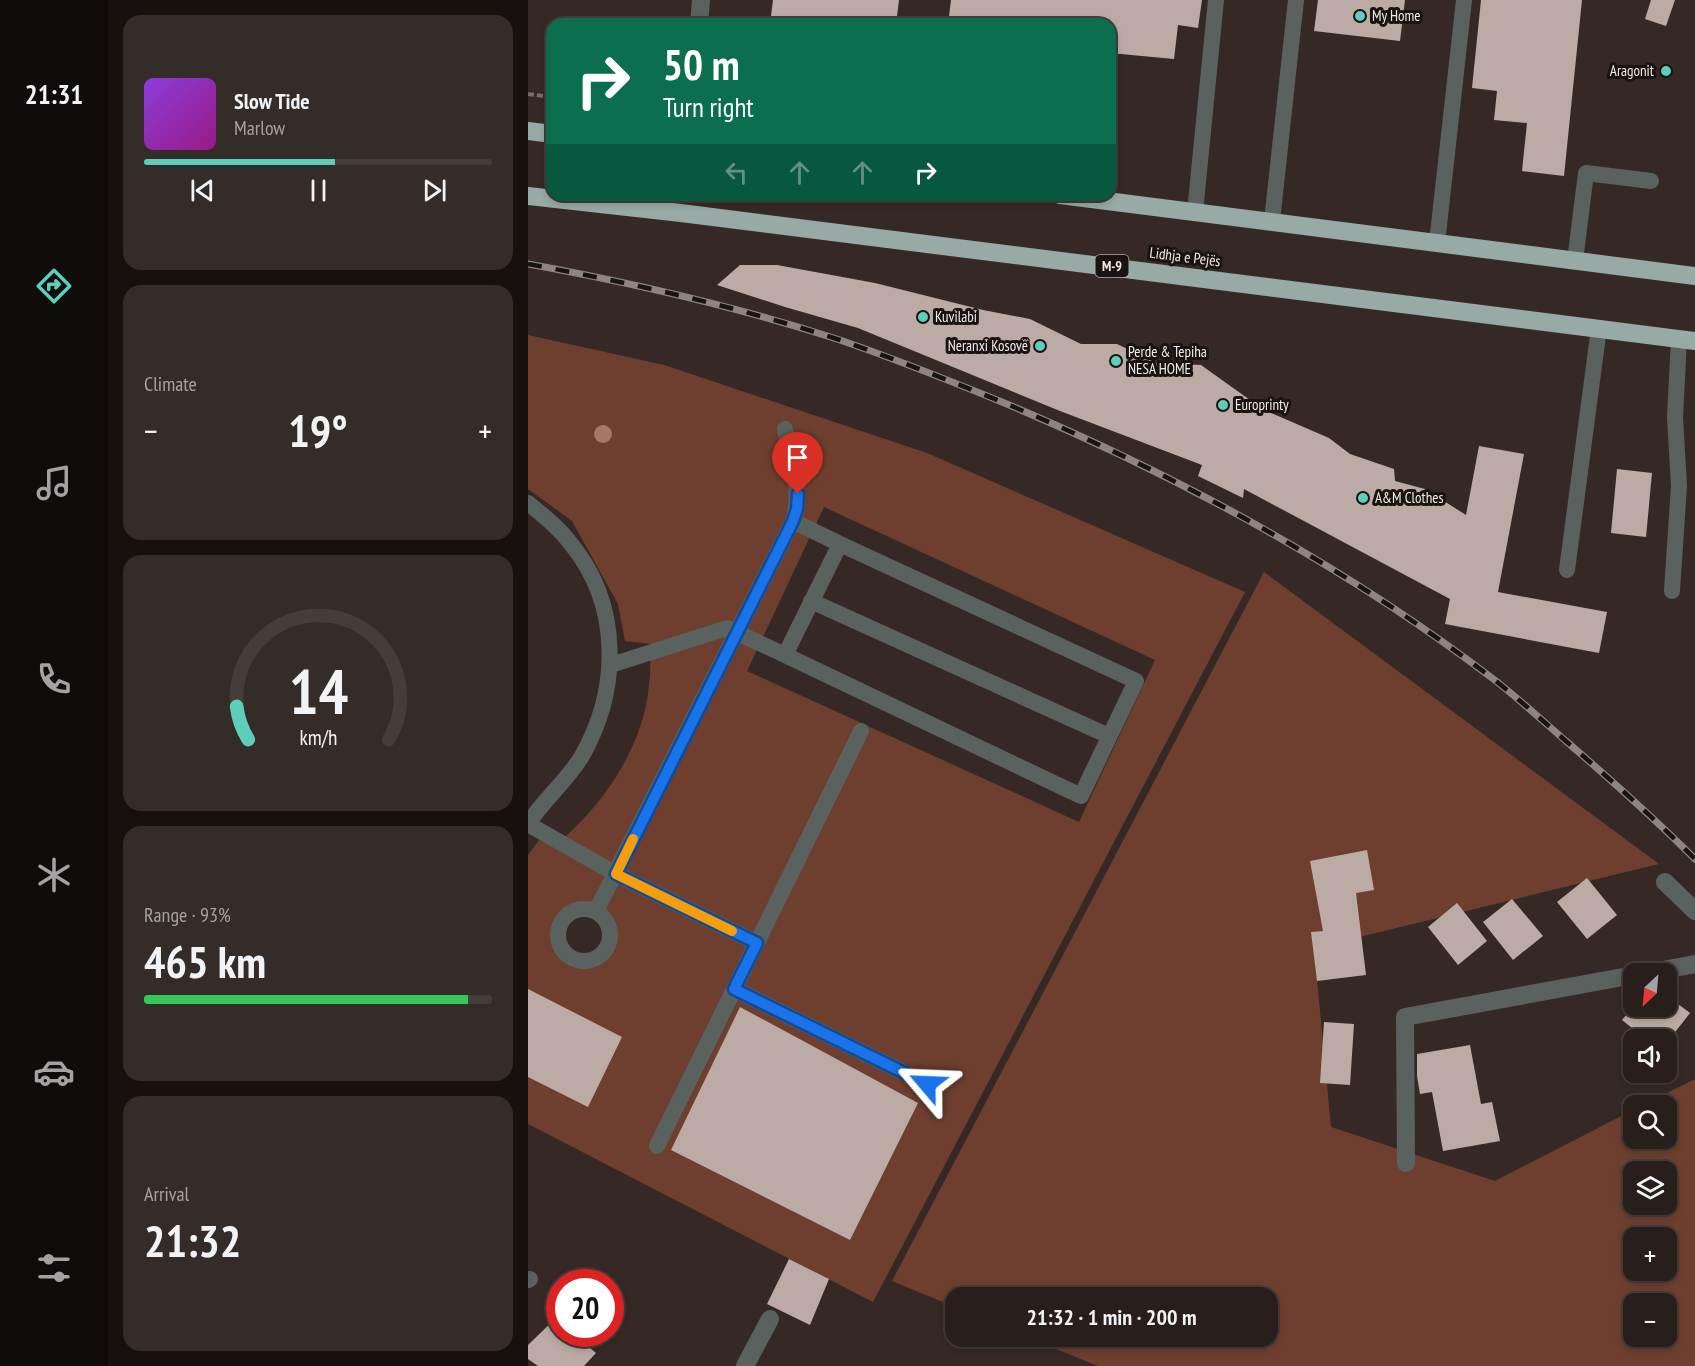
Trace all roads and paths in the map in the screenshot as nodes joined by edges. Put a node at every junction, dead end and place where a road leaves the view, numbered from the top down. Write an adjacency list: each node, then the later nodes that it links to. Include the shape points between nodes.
1 (701, 0): 5 (street)
2 (1216, 0): 15 (lane)
3 (1296, 0): 16 (lane)
4 (1464, 0): 17 (lane)
5 (700, 18)
6 (528, 94): 7 (path)
7 (546, 96)
8 (528, 131): 9 (highway)
9 (546, 133)
10 (1651, 181): 18 (lane, via 1587,173)
11 (528, 196): 12 (highway, Lidhja e Pejës / M-9)
12 (546, 198)
13 (574, 201): 20 (highway, Lidhja e Pejës / M-9)
14 (1108, 201): 15 (highway)
15 (1195, 212): 16 (highway)
16 (1272, 221): 17 (highway)
17 (1437, 243): 18 (highway)
18 (1575, 261): 19 (highway)
19 (1695, 276)
20 (1599, 328): 21 (highway, Lidhja e Pejës / M-9); 26 (lane)
21 (1687, 340): 27 (lane, via 1675,417 1679,486)
22 (785, 429): 24 (lane, via 798,494)
23 (528, 503): 31 (lane, via 573,545 588,570 606,616)
24 (793, 521): 25 (lane); 29 (lane)
25 (840, 543): 28 (lane); 33 (lane, via 1136,681)
26 (1567, 570)
27 (1672, 591)
28 (812, 601): 30 (lane); 33 (lane)
29 (737, 633): 30 (lane); 31 (lane, via 727,628); 35 (lane)
30 (785, 655): 33 (lane, via 1081,796)
31 (611, 665): 34 (lane, via 591,739 571,773)
32 (861, 732): 39 (lane)
33 (1109, 736)
34 (528, 824): 35 (lane)
35 (616, 874): 37 (lane); 39 (lane)
36 (1665, 882): 38 (street)
37 (596, 911)
38 (1695, 911)
39 (757, 943): 43 (lane)
40 (1695, 964): 41 (street)
41 (1677, 967)
42 (1623, 977): 46 (street, via 1405,1017)
43 (734, 989): 44 (lane); 45 (lane)
44 (927, 1084)
45 (657, 1146)
46 (1406, 1163)
47 (770, 1319): 48 (street)
48 (745, 1366)

